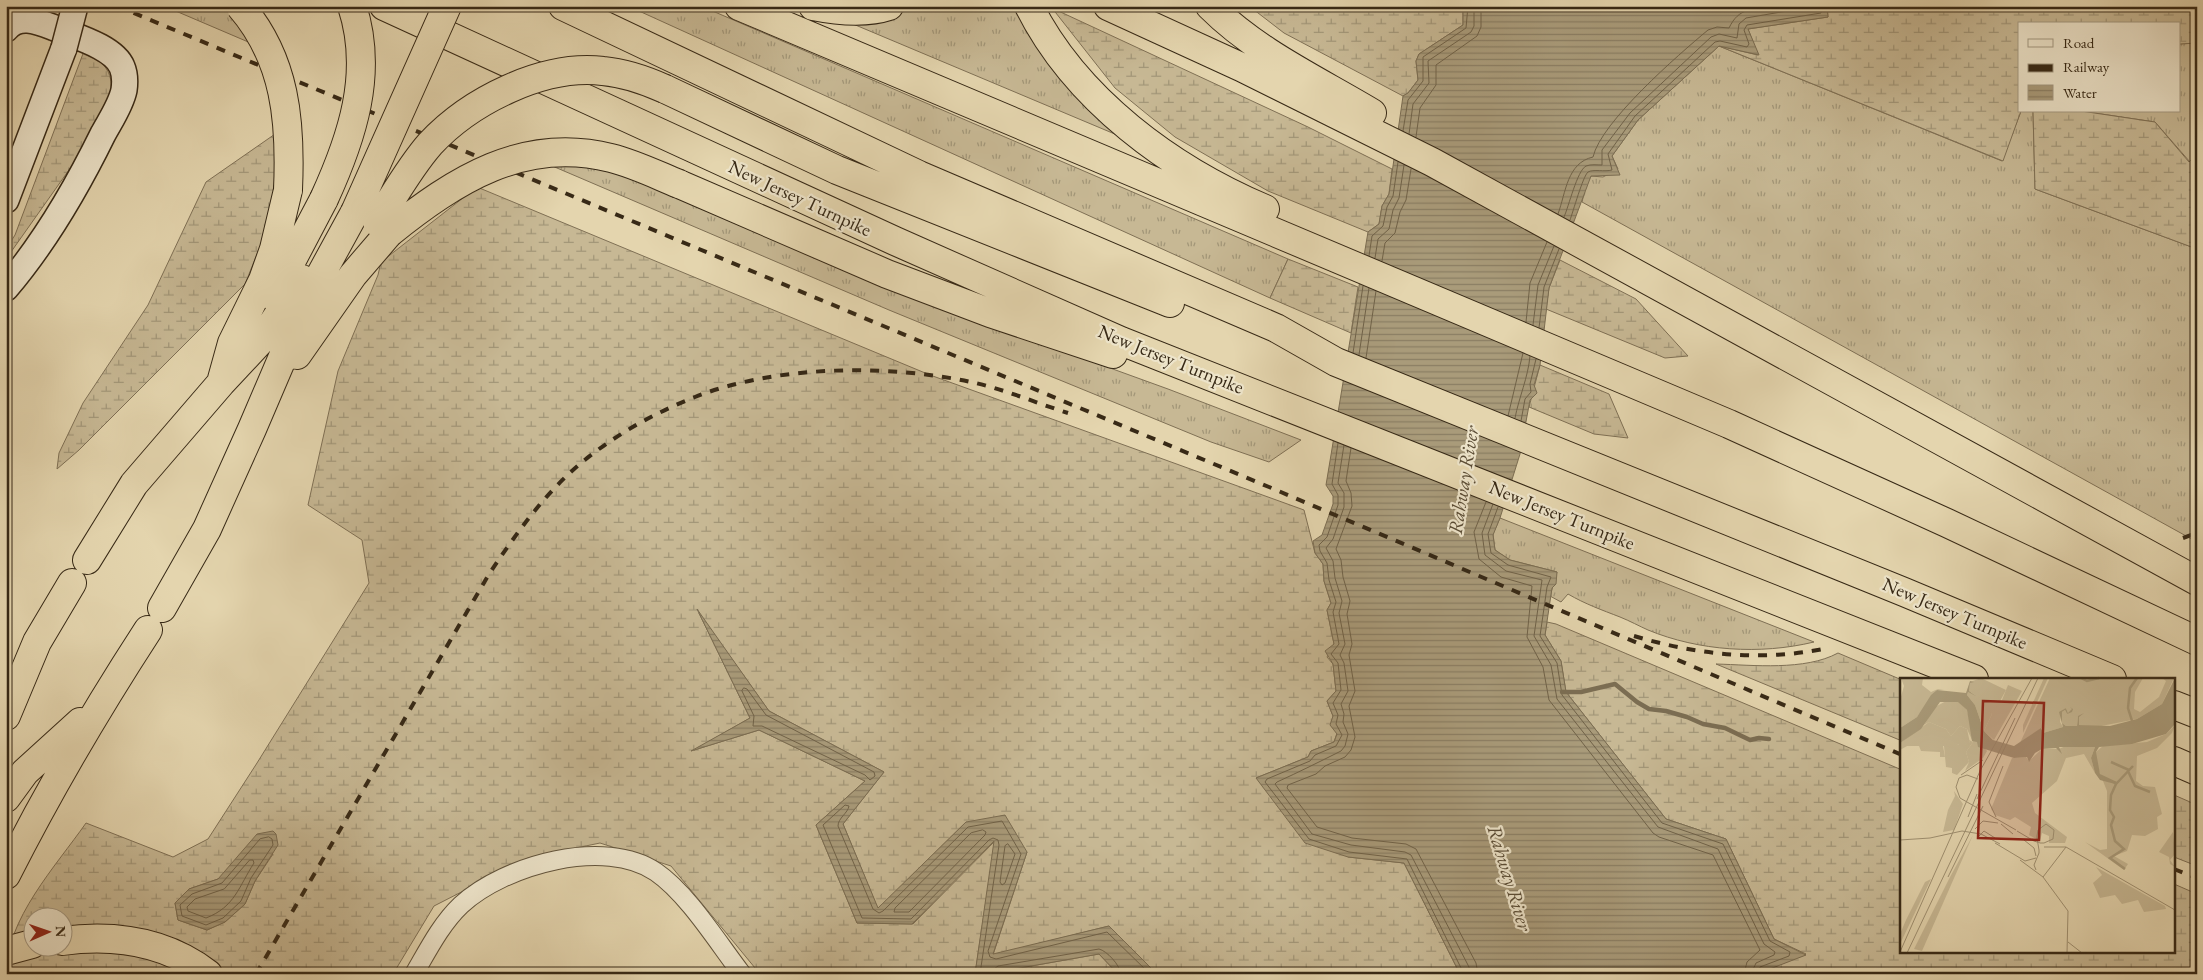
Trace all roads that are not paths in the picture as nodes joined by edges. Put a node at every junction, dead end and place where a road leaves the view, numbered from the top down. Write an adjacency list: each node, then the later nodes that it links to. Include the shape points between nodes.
1 (75, 6): 16 (main road, bridge, via 64,48)
2 (240, 6): 24 (highway, bridge, via 253,21 278,73 288,131 288,190 274,249 263,280 232,343)
3 (352, 6): 19 (highway, bridge, via 361,44 362,73 352,130 340,165)
4 (384, 6): 23 (highway, New Jersey Turnpike)
5 (434, 6): 19 (highway, via 368,157)
6 (447, 6): 19 (highway, bridge)
7 (563, 6): 22 (highway, New Jersey Turnpike, via 919,175)
8 (739, 6): 20 (highway)
9 (813, 6): 10 (highway, via 836,11 860,11)
10 (889, 6)
11 (1029, 6): 20 (highway, via 1056,51 1077,77 1119,118 1173,159)
12 (1108, 6): 15 (highway)
13 (1210, 6): 15 (highway)
14 (6, 29): 21 (main road, via 19,20 34,21 95,45 118,59 124,82 122,98 78,183 49,231)
15 (1330, 99): 27 (highway, via 1634,272)
16 (38, 114): 17 (main road); 18 (main road)
17 (6, 165)
18 (6, 200)
19 (358, 215): 22 (highway, bridge, via 460,118 501,92 552,75 601,70 623,74 664,89 885,190); 23 (highway, bridge, via 421,208 451,187 506,161 562,152 612,158 887,274 990,313); 24 (highway, via 265,311); 25 (highway, via 308,298); 25 (highway, via 328,309)
20 (1298, 233): 31 (highway, via 1827,468)
21 (6, 288)
22 (1275, 336): 33 (highway, New Jersey Turnpike)
23 (1122, 349): 32 (highway, New Jersey Turnpike, via 1176,362)
24 (221, 383): 26 (highway, via 134,484)
25 (252, 429): 29 (highway, via 207,529)
26 (87, 560)
27 (2197, 581)
28 (72, 583): 37 (highway, via 34,649)
29 (162, 608)
30 (148, 630): 34 (highway)
31 (2197, 641)
32 (1971, 678)
33 (2110, 678)
34 (99, 704): 40 (highway, via 25,772); 41 (highway)
35 (2176, 706): 36 (highway)
36 (2197, 714)
37 (6, 716)
38 (2176, 763): 39 (highway)
39 (2197, 771)
40 (6, 798)
41 (6, 875)
42 (72, 940): 45 (highway, via 107,938 139,942 184,958)
43 (22, 946): 44 (highway)
44 (6, 949)
45 (208, 974)
46 (414, 974): 47 (street, via 445,923 472,896 527,869 565,859 599,855 634,861 665,878)
47 (742, 974)

